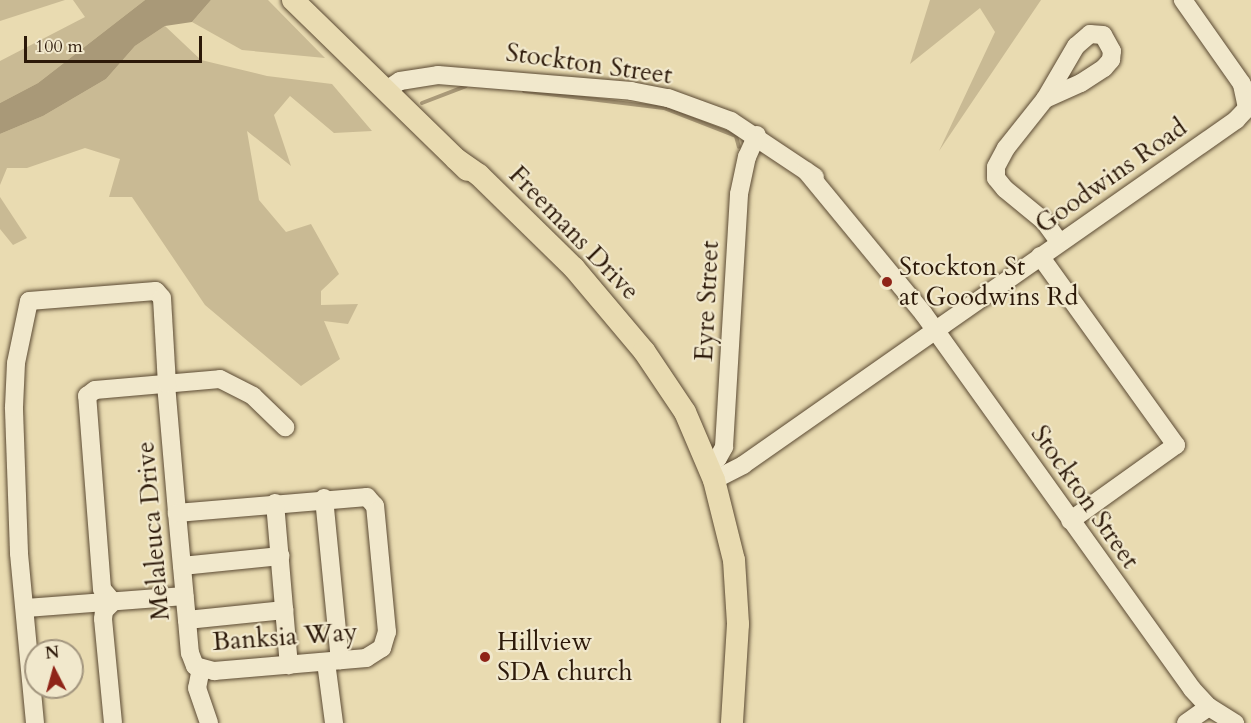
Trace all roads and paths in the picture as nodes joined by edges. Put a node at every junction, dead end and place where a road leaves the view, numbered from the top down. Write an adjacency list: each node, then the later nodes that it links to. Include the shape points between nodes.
1 (293, 0): 3 (main road, Freemans Drive)
2 (1183, 0): 6 (street, Goodwins Road, via 1242,84 1247,108 1236,120)
3 (386, 91): 5 (street, Stockton Street, via 399,81 438,75 594,85 668,98); 11 (main road, Freemans Drive, via 574,268 644,351 685,412)
4 (1045, 99): 6 (street, via 1006,148 996,167 996,178 1044,221)
5 (757, 135): 8 (street, Stockton Street, via 806,171); 11 (street, Eyre Street, via 747,157 739,194 724,447)
6 (1059, 243): 7 (street, Goodwins Road)
7 (1040, 256): 8 (street, Goodwins Road); 15 (street, via 1176,445)
8 (936, 331): 11 (street, Goodwins Road, via 743,465); 15 (street, Stockton Street)
9 (167, 384): 10 (street, via 226,380 253,396); 14 (street, Melaleuca Drive); 19 (street, via 95,390 87,396 102,589); 20 (street, Melaleuca Drive, via 162,298 156,291 29,301 14,385 19,553)
10 (285, 427)
11 (711, 473): 31 (main road, Freemans Drive, via 734,560 737,594)
12 (324, 498): 13 (street); 23 (street); 23 (street, Banksia Way, via 367,497 375,506 387,632 382,648 372,657)
13 (275, 503): 14 (street); 16 (street)
14 (177, 513): 17 (street, Melaleuca Drive)
15 (1070, 521): 26 (street, Stockton Street, via 1176,668)
16 (280, 556): 17 (street); 21 (street)
17 (182, 566): 18 (street, Melaleuca Drive)
18 (185, 596): 19 (street); 22 (street, Melaleuca Drive)
19 (113, 602): 20 (street); 28 (street, via 104,611 103,619)
20 (26, 608): 27 (street)
21 (284, 610): 22 (street); 24 (street)
22 (187, 620): 25 (street, Melaleuca Drive, via 190,653)
23 (333, 661): 24 (street, Banksia Way); 30 (street)
24 (289, 665): 25 (street, Banksia Way, via 214,671)
25 (201, 668): 29 (street, via 197,688)
26 (1209, 707): 32 (street); 33 (street, Stockton Street)
27 (35, 723)
28 (113, 723)
29 (209, 723)
30 (334, 723)
31 (732, 723)
32 (1186, 723)
33 (1235, 723)

